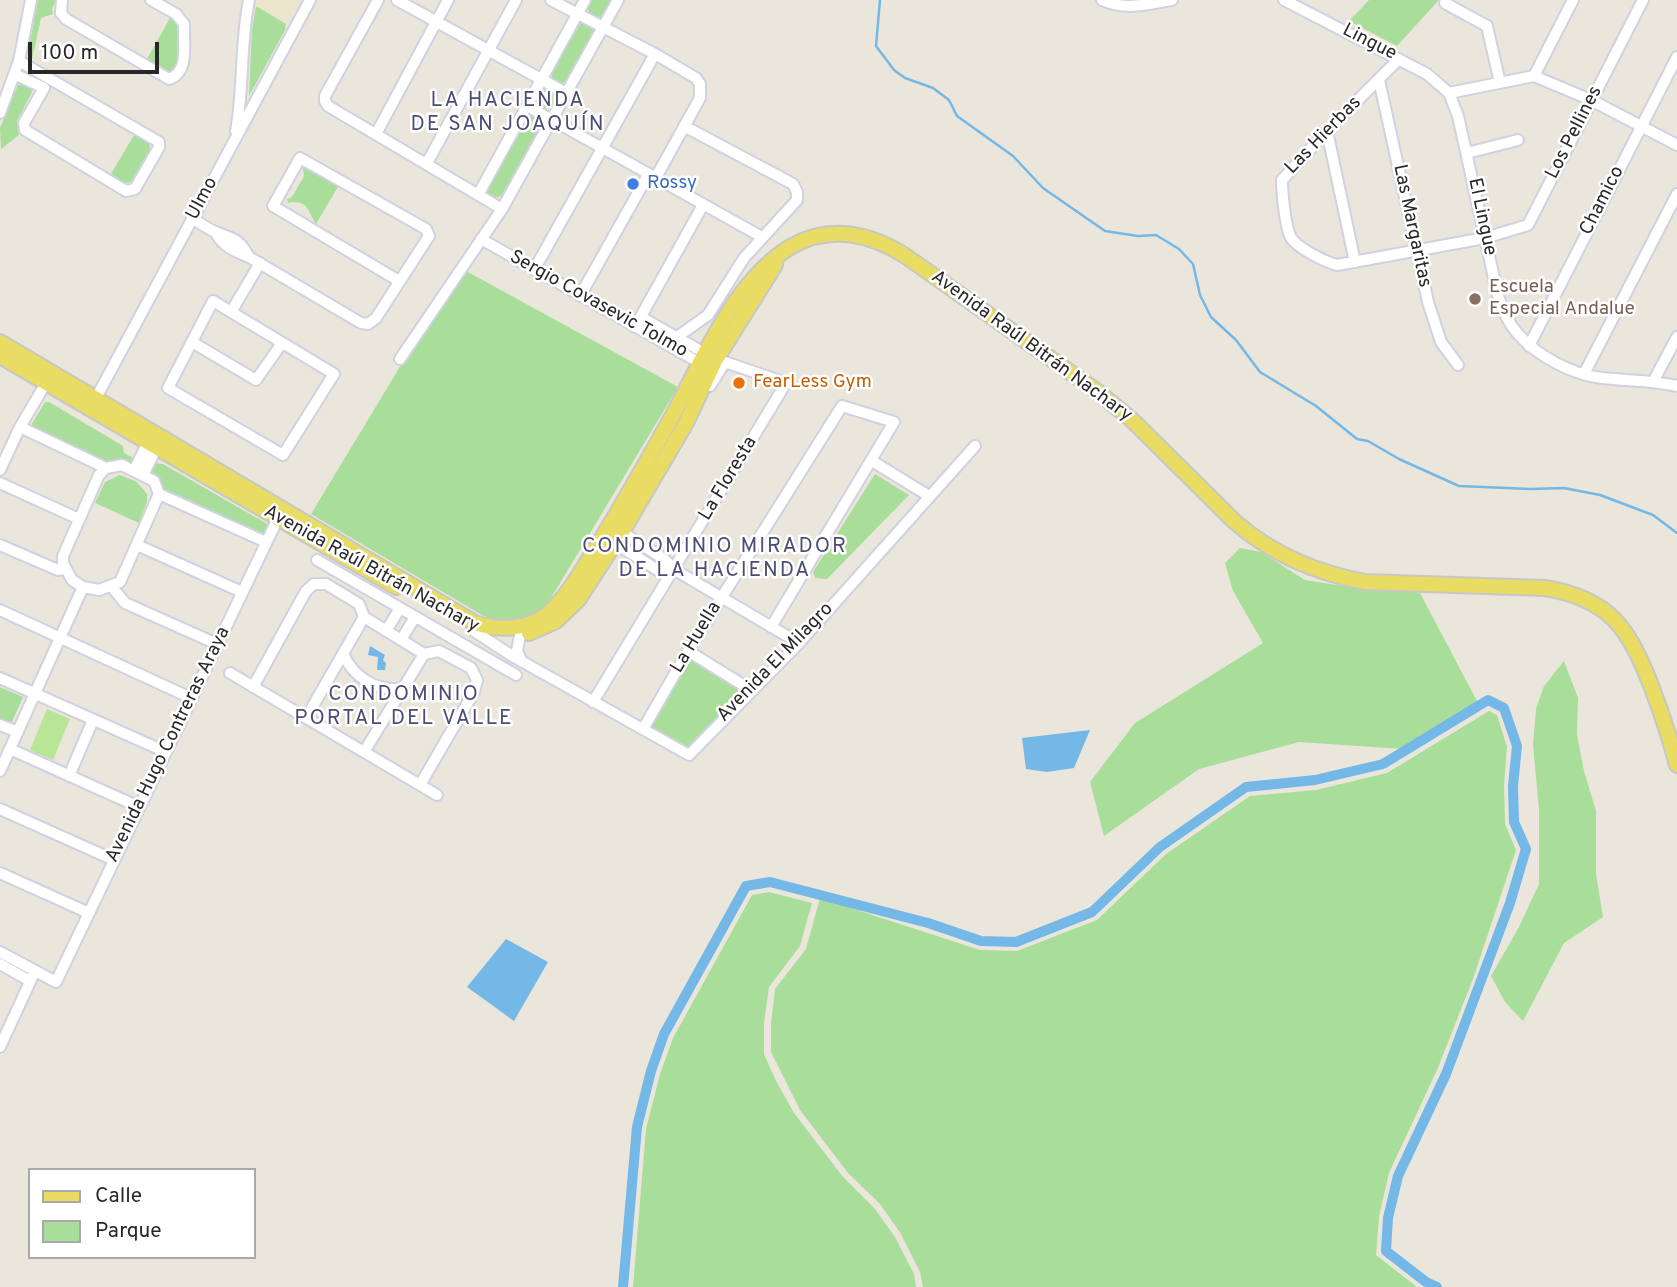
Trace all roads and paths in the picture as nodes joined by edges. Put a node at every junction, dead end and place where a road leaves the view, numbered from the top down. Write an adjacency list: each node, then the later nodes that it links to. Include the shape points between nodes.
1 (30, 0): 28 (street)
2 (62, 0): 3 (street, via 61,13 66,19 169,79 177,77 183,70 184,24)
3 (152, 0)
4 (249, 0): 45 (street)
5 (310, 0): 45 (street, Ulmo)
6 (378, 0): 44 (street, via 325,96 328,106)
7 (397, 0): 22 (street)
8 (448, 0): 22 (street)
9 (516, 0): 24 (street)
10 (551, 0): 21 (street)
11 (585, 0): 21 (street)
12 (618, 0): 23 (street)
13 (1102, 0): 18 (street)
14 (1172, 0): 18 (street, via 1135,7)
15 (1284, 0): 19 (street, Lingue)
16 (1643, 0): 37 (street, Los Pellines)
17 (1570, 1): 30 (street)
18 (1117, 3)
19 (1299, 3): 27 (street, Lingue)
20 (1445, 3): 34 (street, via 1487,26)
21 (577, 14): 23 (street); 31 (street)
22 (436, 22): 24 (street); 44 (street)
23 (603, 27): 25 (street); 36 (street)
24 (488, 51): 31 (street); 50 (street)
25 (655, 54): 41 (street, via 700,84 701,98); 48 (street)
26 (1677, 57): 42 (street, Chamico)
27 (1399, 59): 32 (street, Las Hierbas); 35 (street, Lingue)
28 (19, 61): 29 (street); 33 (street)
29 (14, 74): 33 (street); 39 (street)
30 (1534, 76): 34 (street); 37 (street)
31 (541, 80): 36 (street); 38 (street)
32 (1379, 80): 43 (street, Las Hierbas); 60 (street, Las Margaritas)
33 (47, 82): 33 (street, via 159,142 135,189 126,191 25,130 24,123)
34 (1500, 83): 35 (street)
35 (1449, 93): 49 (street, El Lingue)
36 (568, 94): 40 (street)
37 (1591, 100): 42 (street); 58 (street, Los Pellines, via 1528,225)
38 (527, 106): 40 (street); 53 (street)
39 (0, 113)
40 (552, 121): 48 (street); 55 (street)
41 (684, 126): 51 (street); 57 (street, via 793,184 797,200)
42 (1641, 127): 47 (street); 73 (street, Chamico)
43 (1327, 131): 61 (street); 61 (street, Las Hierbas, via 1282,180 1290,235 1328,263)
44 (376, 134): 50 (street)
45 (234, 141): 56 (street, Ulmo)
46 (1518, 141): 49 (street)
47 (1677, 145)
48 (602, 149): 51 (street); 63 (street)
49 (1467, 153): 58 (street, El Lingue)
50 (428, 163): 53 (street)
51 (652, 177): 54 (street); 65 (street)
52 (1677, 194): 78 (street)
53 (478, 195): 55 (street)
54 (703, 205): 57 (street); 67 (street)
55 (502, 209): 59 (street)
56 (192, 218): 62 (street, via 216,233 233,237); 82 (street, Ulmo)
57 (761, 237): 68 (street, via 708,315)
58 (1485, 238): 60 (street, Los Pellines); 73 (street, El Lingue, via 1507,319)
59 (481, 239): 63 (street, Sergio Covasevic Tolmo); 75 (street)
60 (1417, 250): 61 (street, Los Pellines); 77 (street, Las Margaritas, via 1441,342)
61 (1354, 262)
62 (260, 263): 64 (street, via 368,324); 66 (street)
63 (534, 270): 65 (street, Sergio Covasevic Tolmo)
64 (399, 281): 64 (street, via 429,236 426,229 300,159 273,206)
65 (580, 296): 67 (street, Sergio Covasevic Tolmo)
66 (231, 312): 71 (street, via 214,301); 72 (street)
67 (638, 322): 68 (street, Sergio Covasevic Tolmo); 76 (street, Sergio Covasevic Tolmo)
68 (677, 337): 76 (street, Sergio Covasevic Tolmo)
69 (1677, 337): 79 (street)
70 (0, 342): 82 (main road, Avenida Raúl Bitrán Nachary)
71 (192, 342): 72 (street, via 256,380); 72 (street, via 168,388 282,455 334,374)
72 (282, 343)
73 (1529, 346): 78 (street, El Lingue)
74 (0, 356): 80 (main road, Avenida Raúl Bitrán Nachary)
75 (400, 359)
76 (711, 360): 95 (main road, Avenida Raúl Bitrán Nachary); 95 (main road, Avenida Raúl Bitrán Nachary, via 686,423); 103 (street, La Floresta, via 786,383); 142 (main road, Avenida Raúl Bitrán Nachary, via 783,252 810,239 839,233 871,238 900,252 1098,392 1252,537 1288,559 1365,582 1545,588 1587,600 1606,612 1627,633 1642,662)
77 (1458, 365)
78 (1584, 374): 79 (street, El Lingue)
79 (1654, 380): 81 (street, El Lingue)
80 (46, 383): 83 (street); 84 (main road, Avenida Raúl Bitrán Nachary)
81 (1677, 386)
82 (96, 398): 84 (main road, Avenida Raúl Bitrán Nachary)
83 (20, 426): 87 (street); 88 (street)
84 (152, 440): 89 (street); 93 (main road, Avenida Raúl Bitrán Nachary)
85 (975, 446): 92 (street, Avenida El Milagro)
86 (872, 461): 92 (street); 108 (street, La Huella, via 894,422 842,406); 113 (street)
87 (106, 468): 89 (street, via 122,466); 94 (street)
88 (0, 470)
89 (138, 473): 91 (street, via 154,481)
90 (0, 483): 94 (street)
91 (159, 494): 96 (street); 98 (street)
92 (929, 496): 119 (street, Avenida El Milagro)
93 (280, 513): 96 (street, Avenida Hugo Contreras Araya); 99 (main road, Avenida Raúl Bitrán Nachary); 100 (main road, Avenida Raúl Bitrán Nachary)
94 (79, 519): 102 (street, via 63,556)
95 (612, 534): 100 (main road, Avenida Raúl Bitrán Nachary, via 550,612 529,624 502,628 475,623); 103 (street, via 659,571); 116 (main road, Avenida Raúl Bitrán Nachary, via 571,609 547,626)
96 (266, 542): 107 (street, Avenida Hugo Contreras Araya)
97 (0, 545): 102 (street)
98 (137, 545): 106 (street, via 120,582); 107 (street)
99 (328, 547): 100 (main road, Avenida Raúl Bitrán Nachary); 104 (street)
100 (344, 551): 104 (street); 115 (main road, Avenida Raúl Bitrán Nachary)
101 (317, 560): 104 (street)
102 (65, 569): 105 (street)
103 (675, 570): 108 (street); 133 (street, La Floresta)
104 (337, 572): 109 (street)
105 (83, 587): 106 (street); 117 (street)
106 (112, 587): 120 (street, via 125,603)
107 (242, 592): 120 (street, Avenida Hugo Contreras Araya)
108 (721, 598): 113 (street); 121 (street, La Huella)
109 (400, 608): 112 (street); 114 (street)
110 (0, 610): 117 (street)
111 (363, 617): 114 (street); 122 (street); 128 (street, via 359,604 326,584 311,586)
112 (415, 617): 118 (street); 126 (street)
113 (771, 627): 119 (street)
114 (386, 631): 118 (street)
115 (474, 631): 116 (main road, Avenida Raúl Bitrán Nachary, via 491,636); 124 (street)
116 (520, 635): 124 (street, via 517,651)
117 (60, 637): 131 (street); 132 (street)
118 (401, 640): 123 (street)
119 (799, 643): 130 (street, Avenida El Milagro)
120 (217, 644): 132 (street, Avenida Hugo Contreras Araya)
121 (688, 651): 130 (street); 137 (street, La Huella)
122 (343, 654): 129 (street, via 368,682); 134 (street)
123 (424, 654): 129 (street); 145 (street, via 439,651 471,668 477,680)
124 (521, 660): 133 (street)
125 (230, 673): 128 (street)
126 (516, 675)
127 (0, 677): 131 (street)
128 (253, 687): 134 (street)
129 (402, 689): 141 (street)
130 (751, 690): 137 (street, Avenida El Milagro, via 688,755)
131 (35, 693): 135 (street); 138 (street)
132 (191, 698): 140 (street, Avenida Hugo Contreras Araya)
133 (593, 702): 137 (street)
134 (306, 718): 141 (street)
135 (93, 720): 140 (street); 144 (street)
136 (0, 724): 138 (street)
137 (643, 729)
138 (18, 733): 139 (street)
139 (10, 749): 143 (street); 144 (street)
140 (166, 752): 147 (street, Avenida Hugo Contreras Araya)
141 (364, 752): 145 (street)
142 (1677, 765)
143 (0, 771)
144 (69, 776): 147 (street)
145 (420, 785): 146 (street)
146 (437, 795)
147 (139, 807): 149 (street, Avenida Hugo Contreras Araya)
148 (0, 809): 149 (street)
149 (114, 860): 151 (street, Avenida Hugo Contreras Araya)
150 (0, 873): 151 (street)
151 (89, 913): 154 (street, Avenida Hugo Contreras Araya, via 56,982)
152 (0, 952): 154 (street)
153 (0, 964): 154 (street)
154 (33, 976): 155 (street)
155 (3, 1031): 156 (street)
156 (0, 1047)

